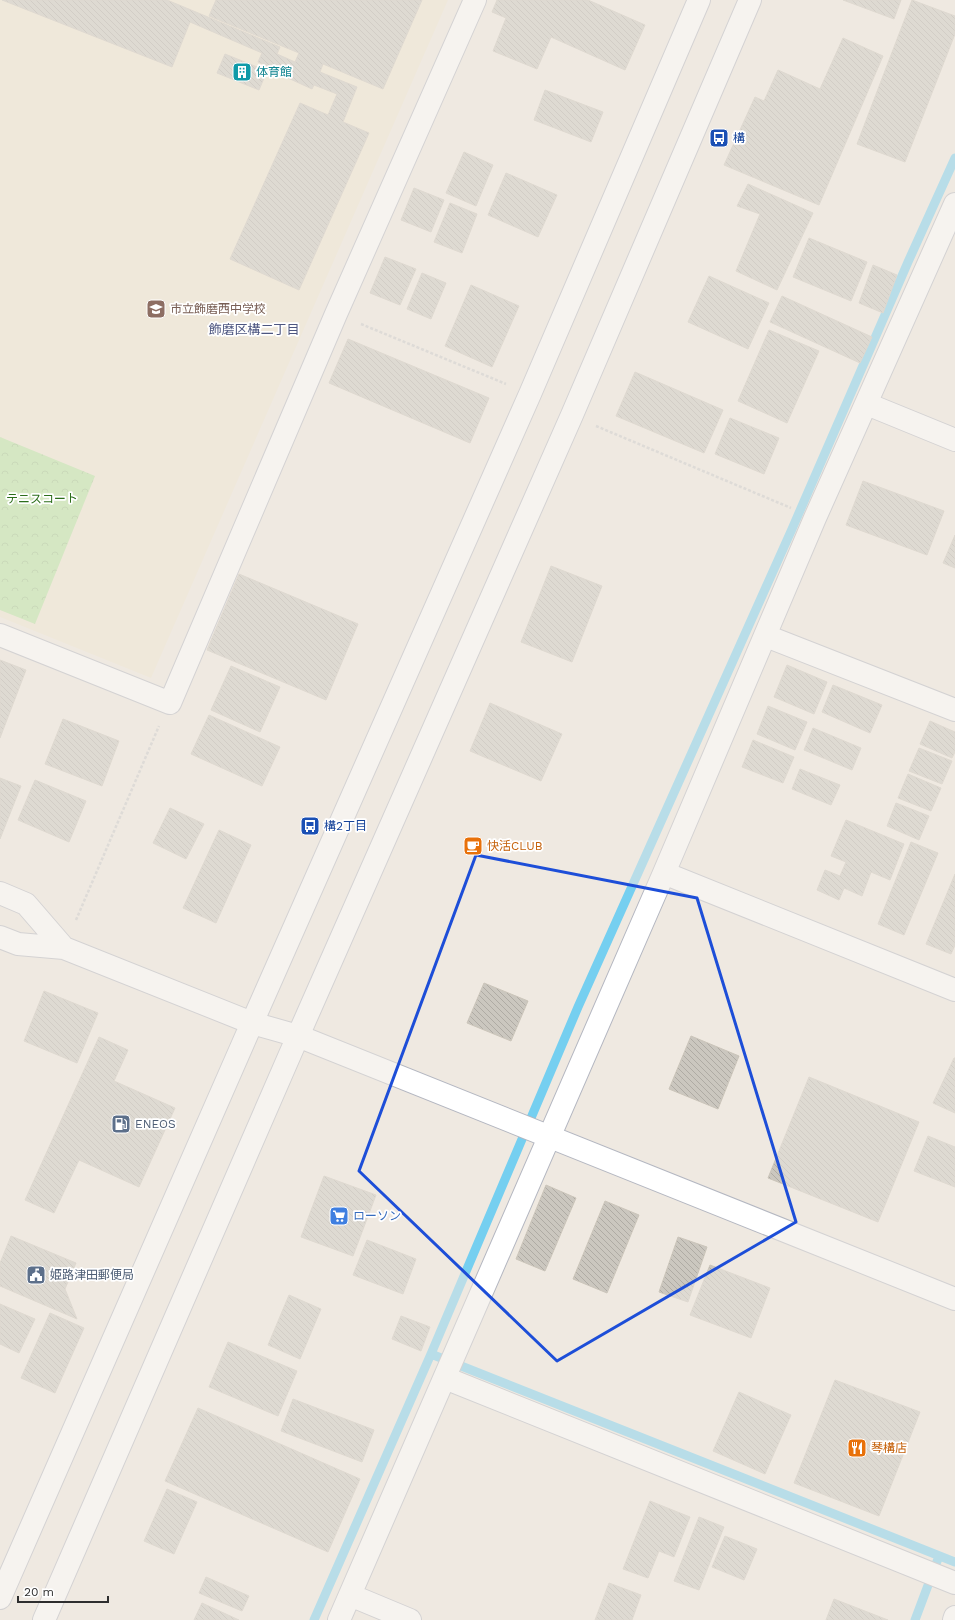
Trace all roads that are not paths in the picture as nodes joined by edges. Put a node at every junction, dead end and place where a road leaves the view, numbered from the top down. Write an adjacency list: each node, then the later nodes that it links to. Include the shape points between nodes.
1 (475, 0): 7 (street, via 336,314 170,703)
2 (699, 0): 15 (street, via 530,394)
3 (750, 0): 16 (street, via 572,415)
4 (955, 204): 5 (street)
5 (867, 404): 6 (street); 8 (street, via 815,518)
6 (955, 440)
7 (0, 635)
8 (766, 636): 9 (street); 10 (street)
9 (955, 710)
10 (664, 873): 14 (street); 17 (street)
11 (0, 893): 13 (street, via 26,904)
12 (0, 937): 13 (street, via 18,944)
13 (64, 948): 15 (street)
14 (955, 990)
15 (252, 1023): 16 (street); 22 (street)
16 (298, 1036): 17 (street); 24 (street)
17 (549, 1137): 18 (street); 19 (street)
18 (955, 1299)
19 (445, 1378): 20 (street); 21 (street)
20 (955, 1583)
21 (350, 1595): 25 (street); 26 (street)
22 (0, 1598)
23 (955, 1617): 27 (street)
24 (44, 1620)
25 (339, 1620)
26 (410, 1620)
27 (954, 1620)

